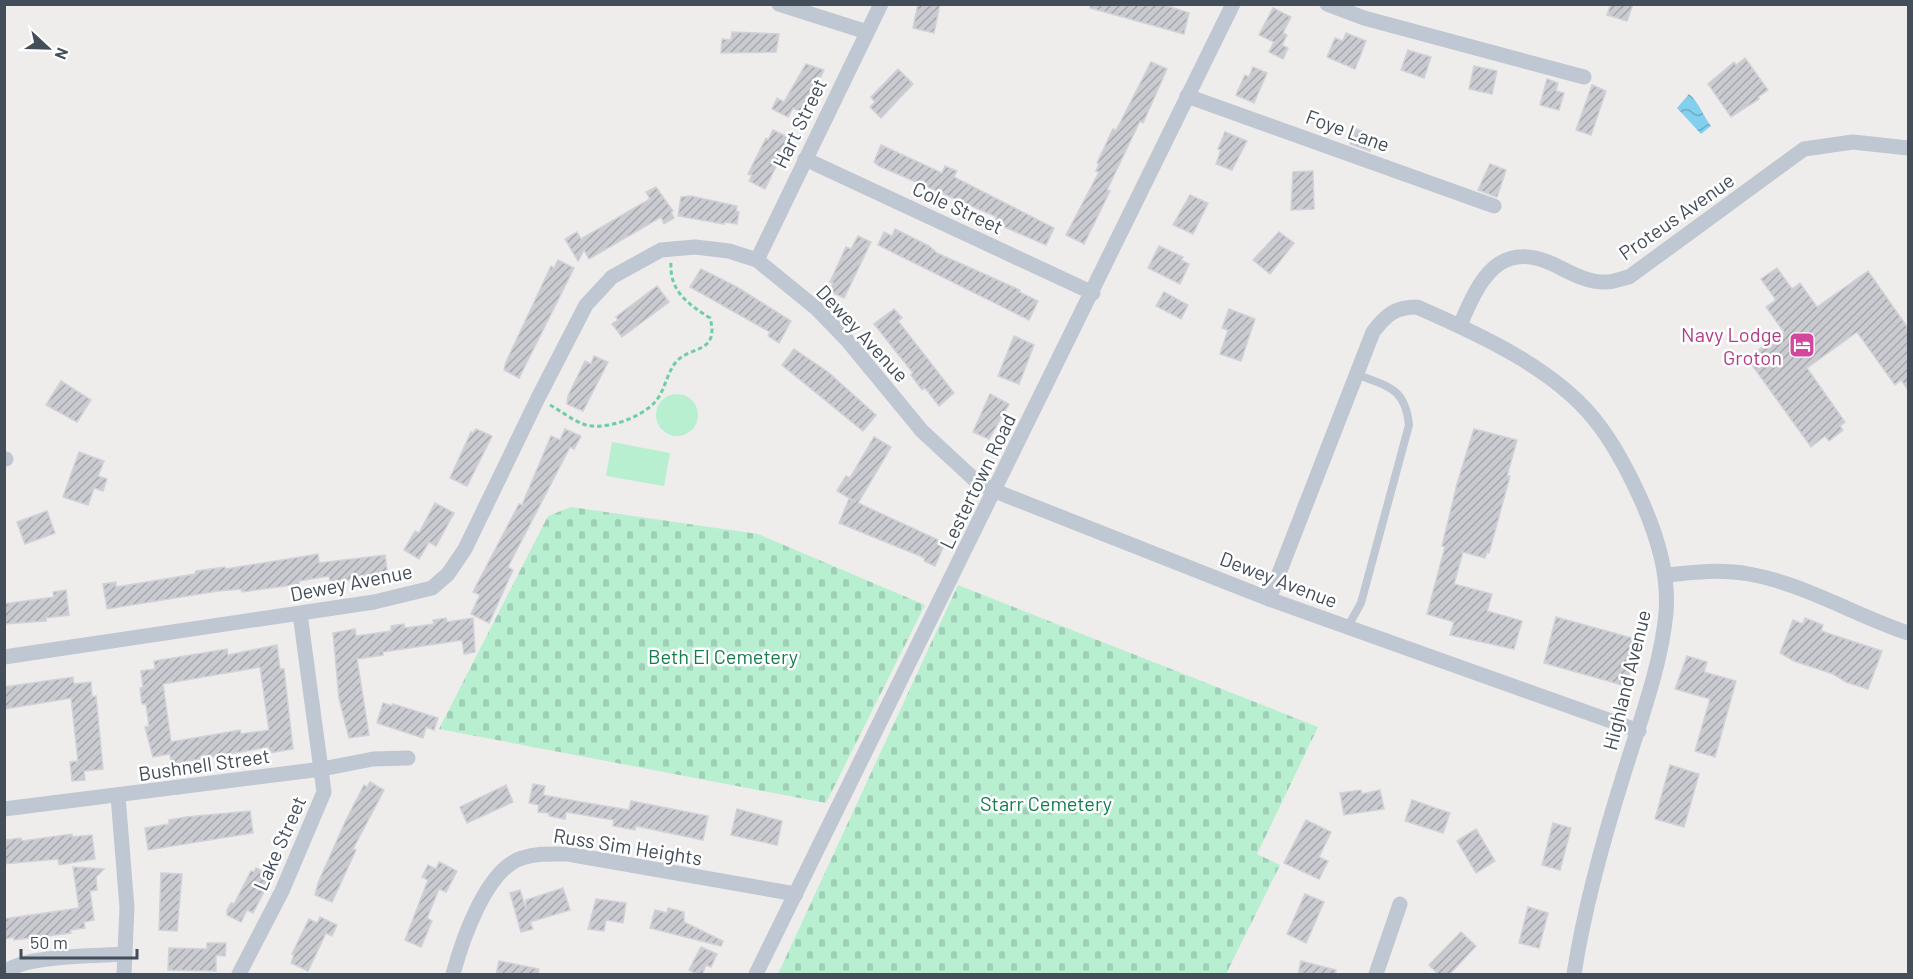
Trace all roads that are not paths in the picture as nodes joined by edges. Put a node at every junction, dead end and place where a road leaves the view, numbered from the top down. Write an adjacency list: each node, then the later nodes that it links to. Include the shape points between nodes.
1 (779, 4): 5 (street)
2 (881, 4): 5 (street, Hart Street)
3 (1233, 4): 7 (street, Lestertown Road)
4 (1327, 4): 6 (street, via 1364,18)
5 (867, 32): 9 (street, Hart Street)
6 (1584, 77)
7 (1187, 96): 10 (street, Foye Lane); 12 (street, Lestertown Road)
8 (1908, 148): 13 (street, Proteus Avenue, via 1853,142 1804,149 1629,277 1607,282 1584,279 1542,259 1515,257 1487,273)
9 (805, 159): 11 (street, Hart Street); 12 (street, Cole Street)
10 (1494, 206)
11 (757, 260): 15 (street, Dewey Avenue, via 817,309 847,340 922,432 976,481); 18 (street, Dewey Avenue, via 695,247 661,250 612,277 586,305 465,549 448,574 432,588)
12 (1093, 293): 15 (street, Lestertown Road)
13 (1460, 325): 14 (street, Highland Avenue, via 1417,307 1395,310 1373,332); 16 (street, Highland Avenue, via 1514,354 1559,385 1600,426 1628,470 1650,520)
14 (1356, 374): 17 (street, Highland Avenue); 19 (lane, via 1393,388 1407,404 1409,425 1361,603)
15 (995, 491): 17 (street, Dewey Avenue); 27 (street, Lestertown Road)
16 (1667, 574): 20 (street, via 1749,574); 22 (street, Highland Avenue, via 1665,614)
17 (1269, 599): 19 (street, Dewey Avenue)
18 (300, 614): 21 (street, Dewey Avenue); 24 (street, Lake Street)
19 (1347, 627): 22 (street, Dewey Avenue)
20 (1908, 633)
21 (4, 657)
22 (1639, 731): 36 (street, Highland Avenue, via 1623,777)
23 (408, 758): 24 (street, Bushnell Street, via 373,759)
24 (322, 769): 25 (street, Bushnell Street); 32 (street, Lake Street, via 324,792 282,891)
25 (118, 796): 26 (street, Bushnell Street); 29 (street, via 127,908)
26 (4, 810)
27 (796, 894): 33 (street, Russ Sim Heights, via 568,854 520,858 505,867 493,882 461,945); 34 (street, Lestertown Road)
28 (1400, 904): 35 (street)
29 (124, 954): 30 (street, via 33,962); 31 (street)
30 (4, 973)
31 (124, 975)
32 (239, 975)
33 (453, 975)
34 (756, 975)
35 (1376, 975)
36 (1574, 975)

